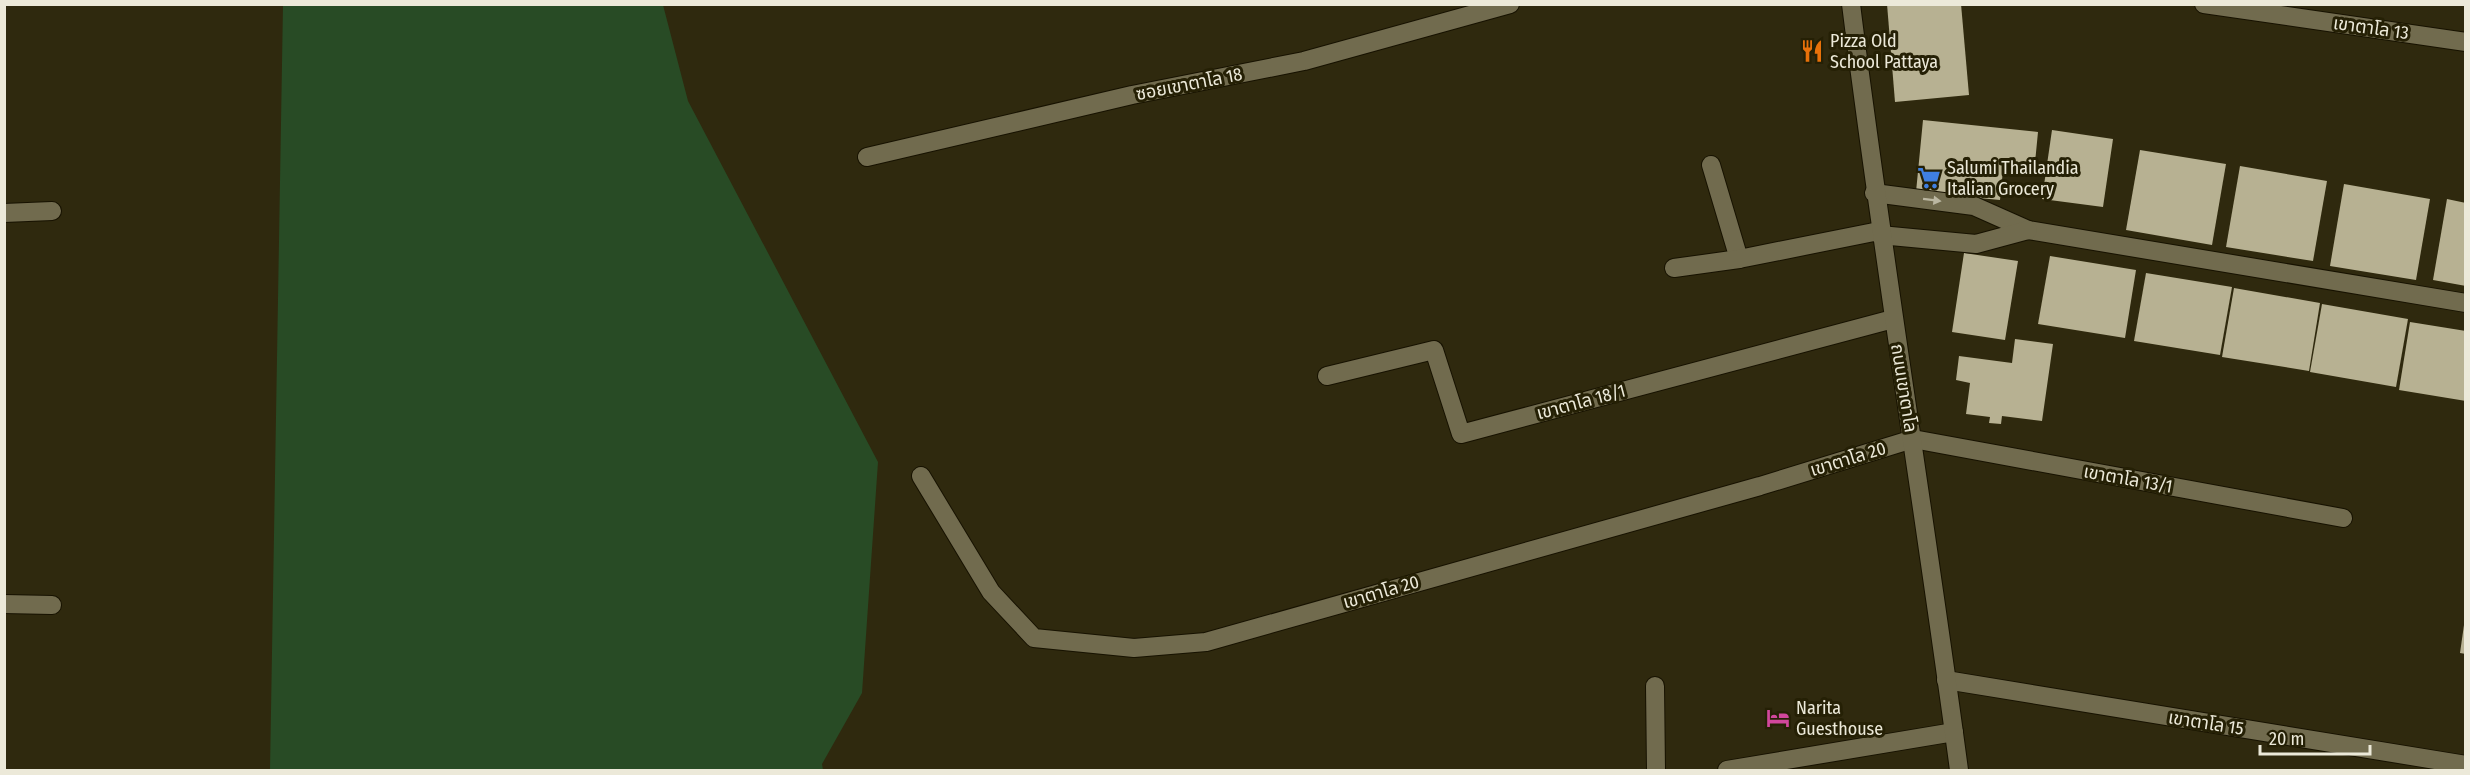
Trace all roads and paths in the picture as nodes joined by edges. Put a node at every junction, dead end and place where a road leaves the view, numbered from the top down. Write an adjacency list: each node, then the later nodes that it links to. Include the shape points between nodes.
1 (1510, 4): 5 (street, ซอยเขาตาโล 18, via 1304,61 1132,95)
2 (1851, 4): 7 (street, ถนนเขาตาโล)
3 (2204, 4): 4 (street, เขาตาโล 13)
4 (2466, 42)
5 (867, 157)
6 (1711, 165): 12 (street)
7 (1874, 193): 10 (street, one-way to 10, via 1974,206); 11 (street, ถนนเขาตาโล)
8 (52, 211): 9 (street)
9 (4, 213)
10 (2028, 230): 11 (street, via 1976,244); 14 (street)
11 (1880, 233): 12 (street); 15 (street, ถนนเขาตาโล)
12 (1739, 259): 13 (street)
13 (1674, 268)
14 (2466, 303)
15 (1893, 319): 16 (street, เขาตาโล 18/1, via 1461,434 1434,350); 17 (street, ถนนเขาตาโล)
16 (1327, 376)
17 (1913, 439): 18 (street, เขาตาโล 20, via 1206,642 1134,648 1035,638 991,592); 19 (street, เขาตาโล 13/1); 22 (street, ถนนเขาตาโล)
18 (921, 476)
19 (2343, 518)
20 (4, 604): 21 (street)
21 (52, 605)
22 (1946, 680): 24 (street, ถนนเขาตาโล); 25 (street, เขาตาโล 15)
23 (1655, 686): 26 (street)
24 (1954, 732): 27 (street); 28 (street, ถนนเขาตาโล)
25 (2466, 765)
26 (1656, 771)
27 (1727, 771)
28 (1959, 771)

